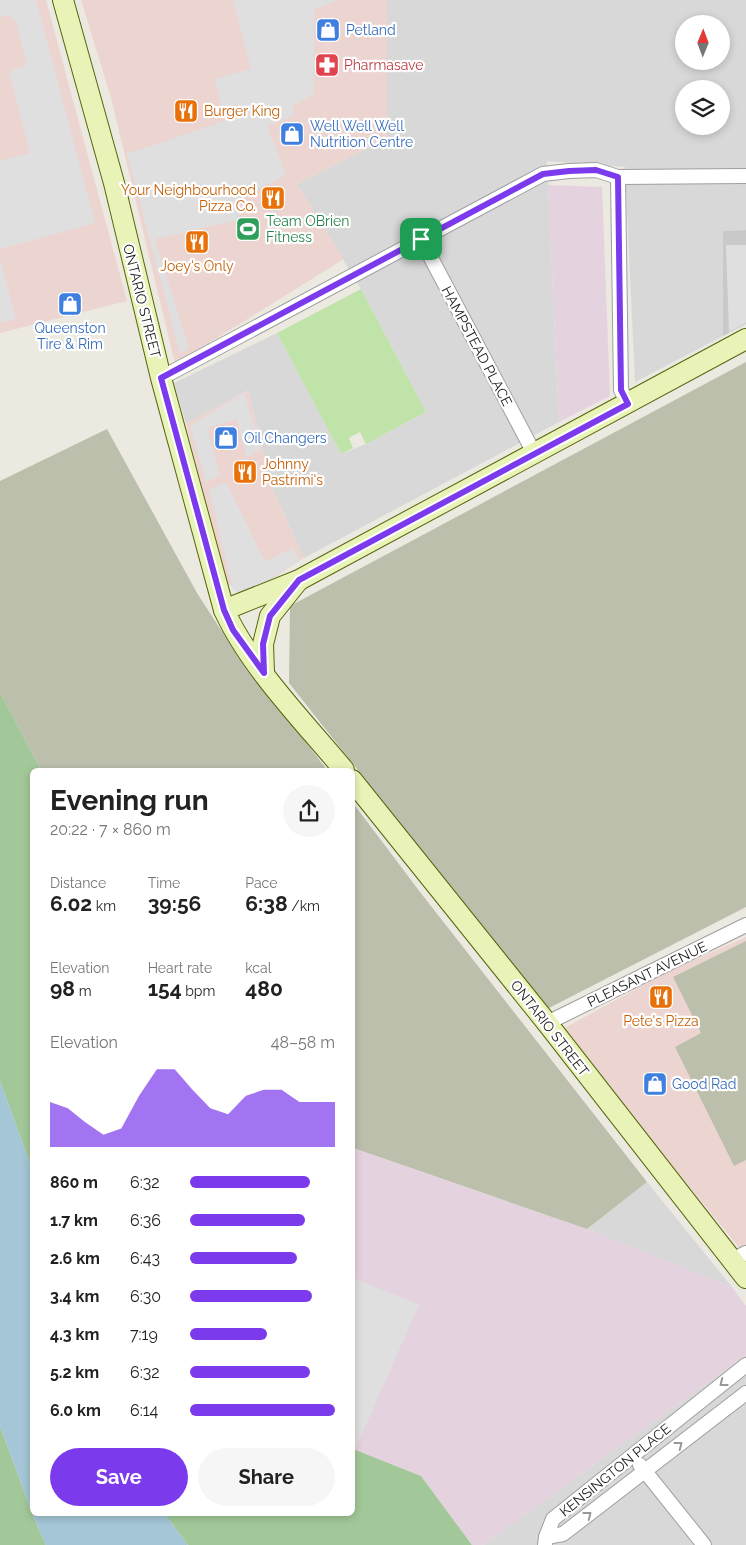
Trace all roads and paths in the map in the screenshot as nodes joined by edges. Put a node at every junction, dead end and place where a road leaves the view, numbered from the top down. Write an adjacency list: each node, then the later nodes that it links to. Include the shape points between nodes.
1 (63, 0): 6 (main road, ONTARIO STREET, via 114,183)
2 (746, 176): 3 (street)
3 (618, 177): 4 (street, via 596,170 543,174); 7 (street, via 621,390)
4 (421, 239): 6 (street); 8 (street, HAMPSTEAD PLACE)
5 (746, 339): 7 (main road)
6 (161, 378): 10 (main road, ONTARIO STREET)
7 (628, 404): 8 (main road)
8 (534, 453): 9 (main road)
9 (299, 580): 10 (main road); 11 (main road, via 270,616 263,644)
10 (224, 610): 11 (main road, ONTARIO STREET, via 233,630)
11 (264, 673): 12 (main road, ONTARIO STREET)
12 (342, 768)
13 (355, 784): 15 (main road, ONTARIO STREET)
14 (746, 925): 15 (street, PLEASANT AVENUE)
15 (547, 1024): 16 (main road, ONTARIO STREET)
16 (739, 1256): 17 (main road, ONTARIO STREET)
17 (746, 1278)
18 (746, 1365): 20 (street, KENSINGTON PLACE, one-way to 20)
19 (746, 1393): 21 (street, KENSINGTON PLACE, one-way to 19)
20 (633, 1456): 21 (street); 22 (street, KENSINGTON PLACE, via 553,1520)
21 (645, 1471): 22 (street, KENSINGTON PLACE, one-way to 21, via 564,1534); 23 (street)
22 (545, 1541)
23 (704, 1545)

